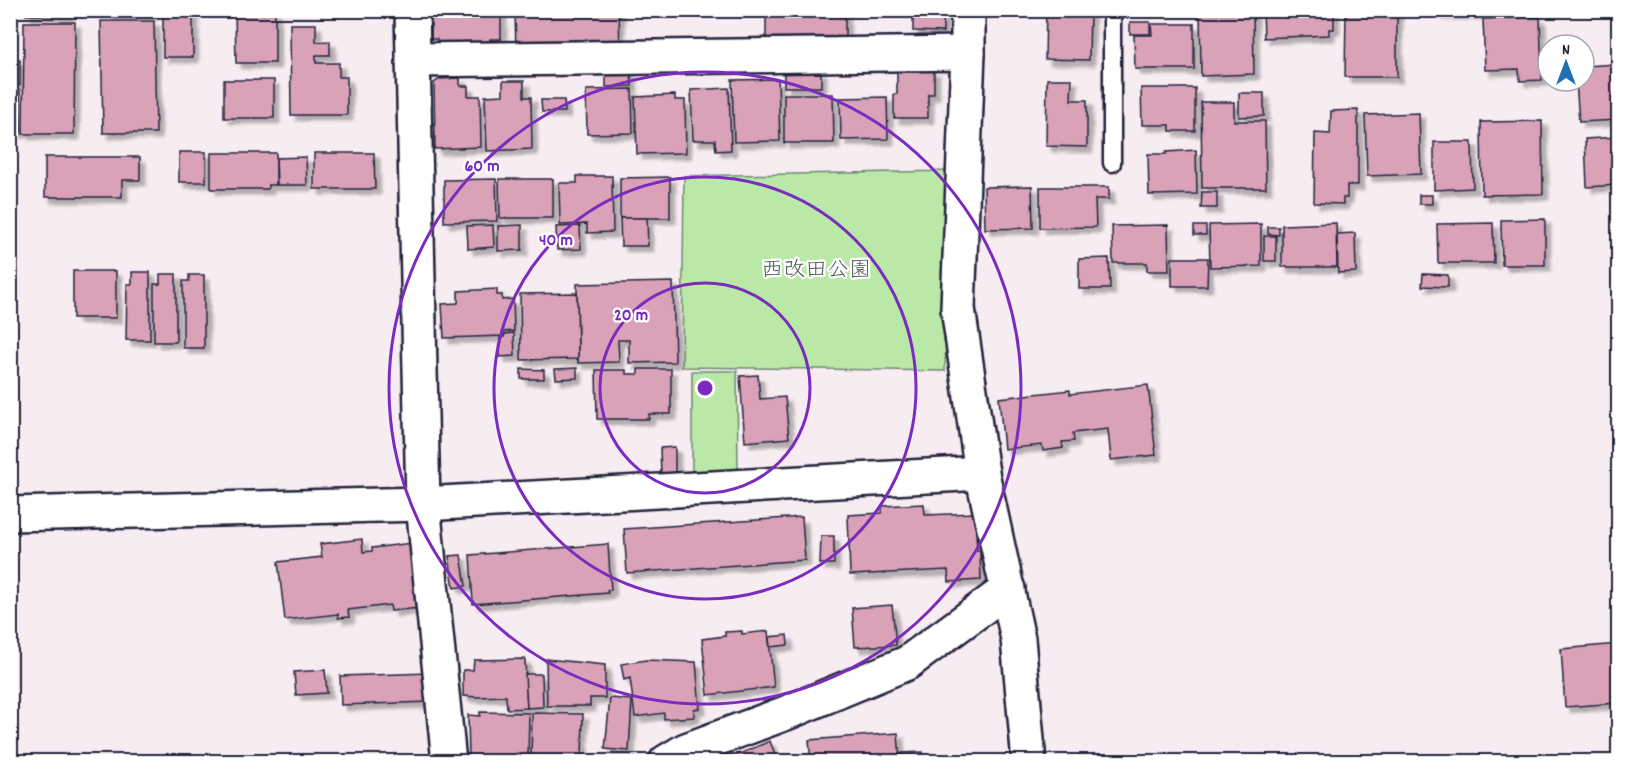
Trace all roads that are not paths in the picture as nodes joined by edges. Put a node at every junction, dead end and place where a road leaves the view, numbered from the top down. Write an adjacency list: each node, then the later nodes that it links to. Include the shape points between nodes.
1 (412, 10): 5 (street)
2 (968, 10): 4 (street)
3 (1112, 10): 6 (lane)
4 (968, 53): 5 (street); 7 (street, via 958,308)
5 (413, 60): 8 (street)
6 (1112, 163)
7 (982, 473): 8 (street); 10 (street)
8 (423, 504): 9 (street); 11 (street)
9 (10, 514)
10 (1008, 589): 12 (street, via 907,663 786,714 686,750); 13 (street, via 1018,639)
11 (449, 762)
12 (666, 762)
13 (1029, 762)

